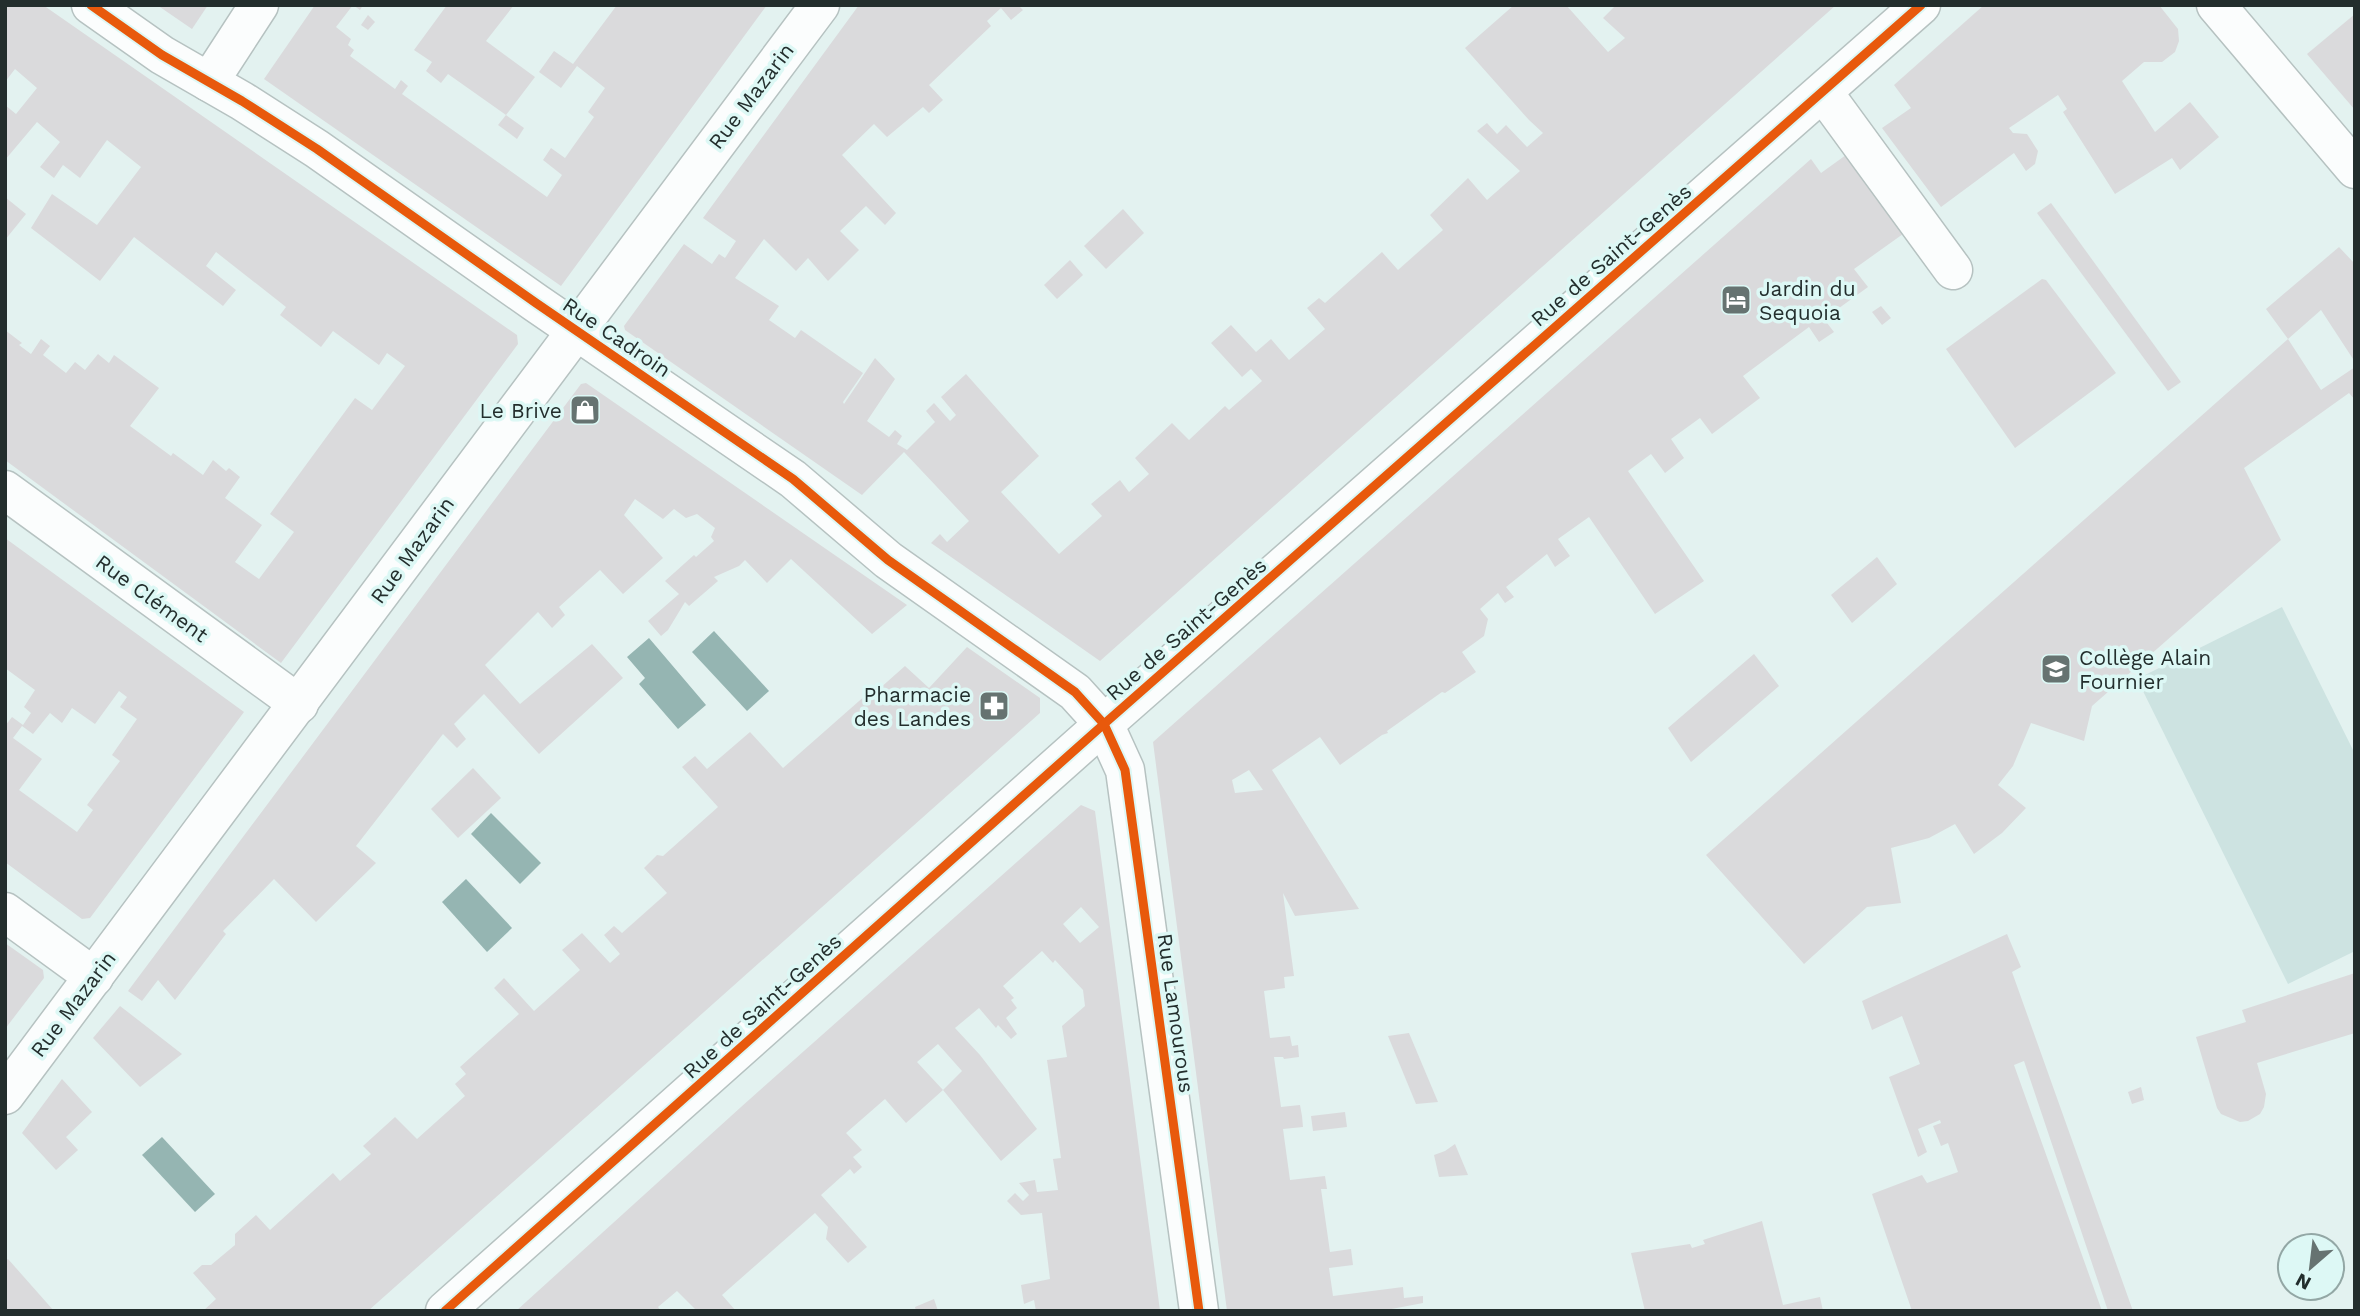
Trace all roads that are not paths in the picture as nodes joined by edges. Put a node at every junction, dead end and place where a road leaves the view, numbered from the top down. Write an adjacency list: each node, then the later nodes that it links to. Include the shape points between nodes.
1 (91, 5): 6 (street, Rue Cadroin)
2 (259, 5): 6 (street)
3 (820, 5): 10 (street, Rue Mazarin)
4 (1921, 5): 7 (street, Rue de Saint-Genès)
5 (2216, 5): 8 (street)
6 (209, 82): 10 (street, Rue Cadroin, via 317,149)
7 (1823, 92): 9 (street); 13 (street, Rue de Saint-Genès)
8 (2355, 169)
9 (1953, 270)
10 (575, 329): 12 (street, Rue Mazarin); 13 (street, Rue Cadroin, via 793,479 888,559 1075,692)
11 (5, 490): 12 (street, Rue Clément)
12 (299, 704): 15 (street, Rue Mazarin)
13 (1104, 724): 17 (street, Rue de Saint-Genès); 18 (street, Rue Lamourous, via 1125,770)
14 (5, 912): 15 (street)
15 (94, 977): 16 (street, Rue Mazarin)
16 (5, 1095)
17 (445, 1311)
18 (1199, 1311)

